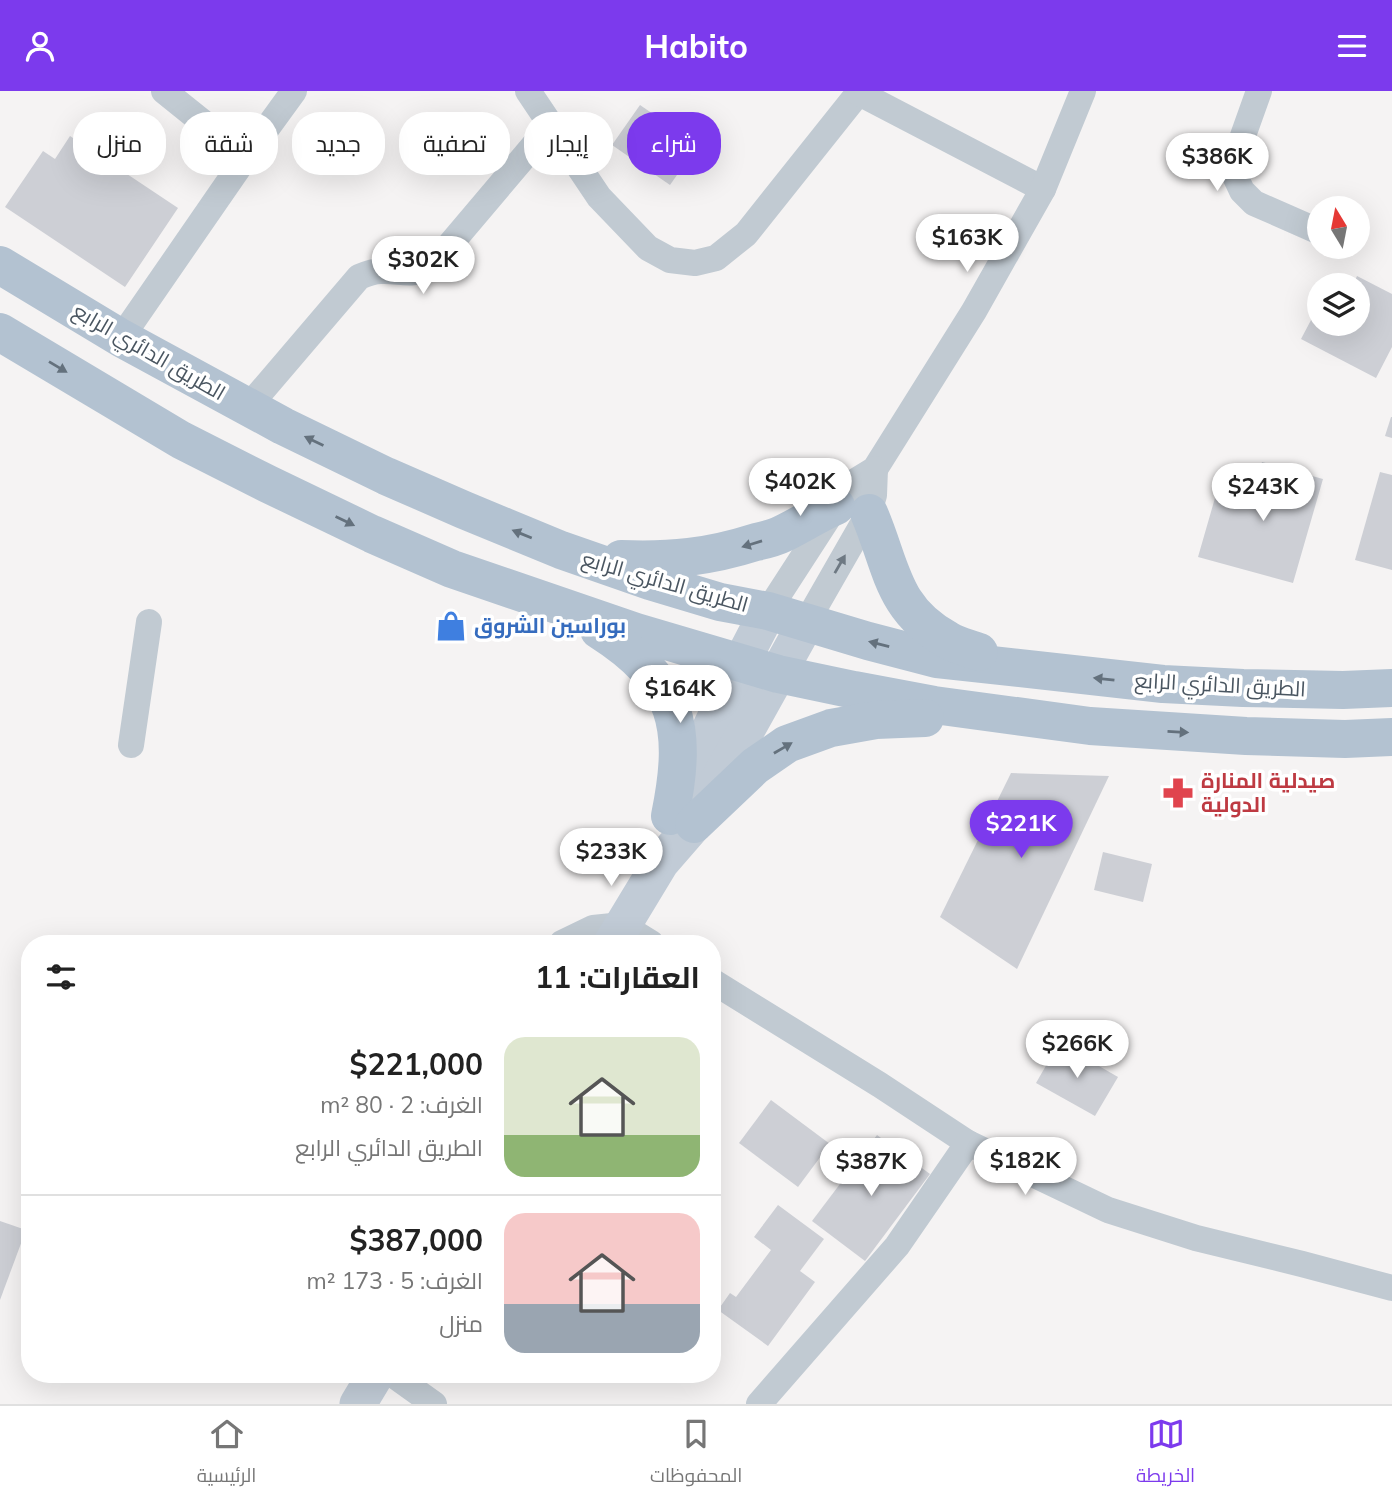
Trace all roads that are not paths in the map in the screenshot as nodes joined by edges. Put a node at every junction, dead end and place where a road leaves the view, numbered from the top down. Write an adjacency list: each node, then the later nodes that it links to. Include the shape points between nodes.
1 (164, 91): 7 (street)
2 (294, 91): 9 (street)
3 (528, 91): 8 (street)
4 (1083, 91): 13 (street)
5 (1259, 91): 14 (street, via 1234,161 1235,176 1254,203)
6 (860, 92): 12 (street, via 746,234 716,258 695,263 670,260 648,248); 13 (street)
7 (190, 112)
8 (542, 112)
9 (278, 113)
10 (524, 157): 18 (street, via 431,267 419,273 380,271 359,277)
11 (234, 175): 17 (street)
12 (584, 175)
13 (1043, 189): 19 (street, via 876,468 857,480)
14 (1307, 226)
15 (0, 265): 17 (main road, الطريق الدائري الرابع)
16 (0, 332): 21 (main road, one-way to 21, via 181,440 268,484 452,569)
17 (121, 338): 18 (main road, الطريق الدائري الرابع)
18 (248, 407): 20 (main road, الطريق الدائري الرابع, one-way to 18, via 386,476)
19 (853, 510): 20 (main road, one-way to 20, via 808,519 781,534 696,557 612,559); 22 (street); 24 (street, one-way to 19); 26 (main road, via 881,545 900,595 919,621 950,641)
20 (561, 550): 22 (main road, الطريق الدائري الرابع, via 720,602)
21 (565, 608): 25 (main road); 32 (main road, via 616,640 659,681 677,732)
22 (768, 611): 24 (main road, الطريق الدائري الرابع); 25 (street)
23 (149, 622): 31 (street)
24 (806, 623): 26 (main road, الطريق الدائري الرابع, one-way to 24, via 937,659); 27 (street)
25 (741, 663): 27 (main road); 32 (street)
26 (1020, 669): 28 (main road, الطريق الدائري الرابع, one-way to 26, via 1163,684)
27 (778, 674): 29 (main road); 32 (street)
28 (1392, 688)
29 (1014, 717): 30 (main road, one-way to 30, via 1233,735); 32 (main road, one-way to 29, via 787,744 831,729 876,720)
30 (1392, 737)
31 (131, 745)
32 (682, 820): 35 (street)
33 (579, 935): 34 (street, via 593,928)
34 (620, 935)
35 (629, 935)
36 (721, 987): 37 (street)
37 (968, 1143): 38 (street, via 1108,1209 1196,1238); 43 (street, via 897,1246)
38 (1392, 1289)
39 (371, 1383): 41 (street)
40 (405, 1383): 42 (street)
41 (358, 1404)
42 (434, 1404)
43 (759, 1404)

